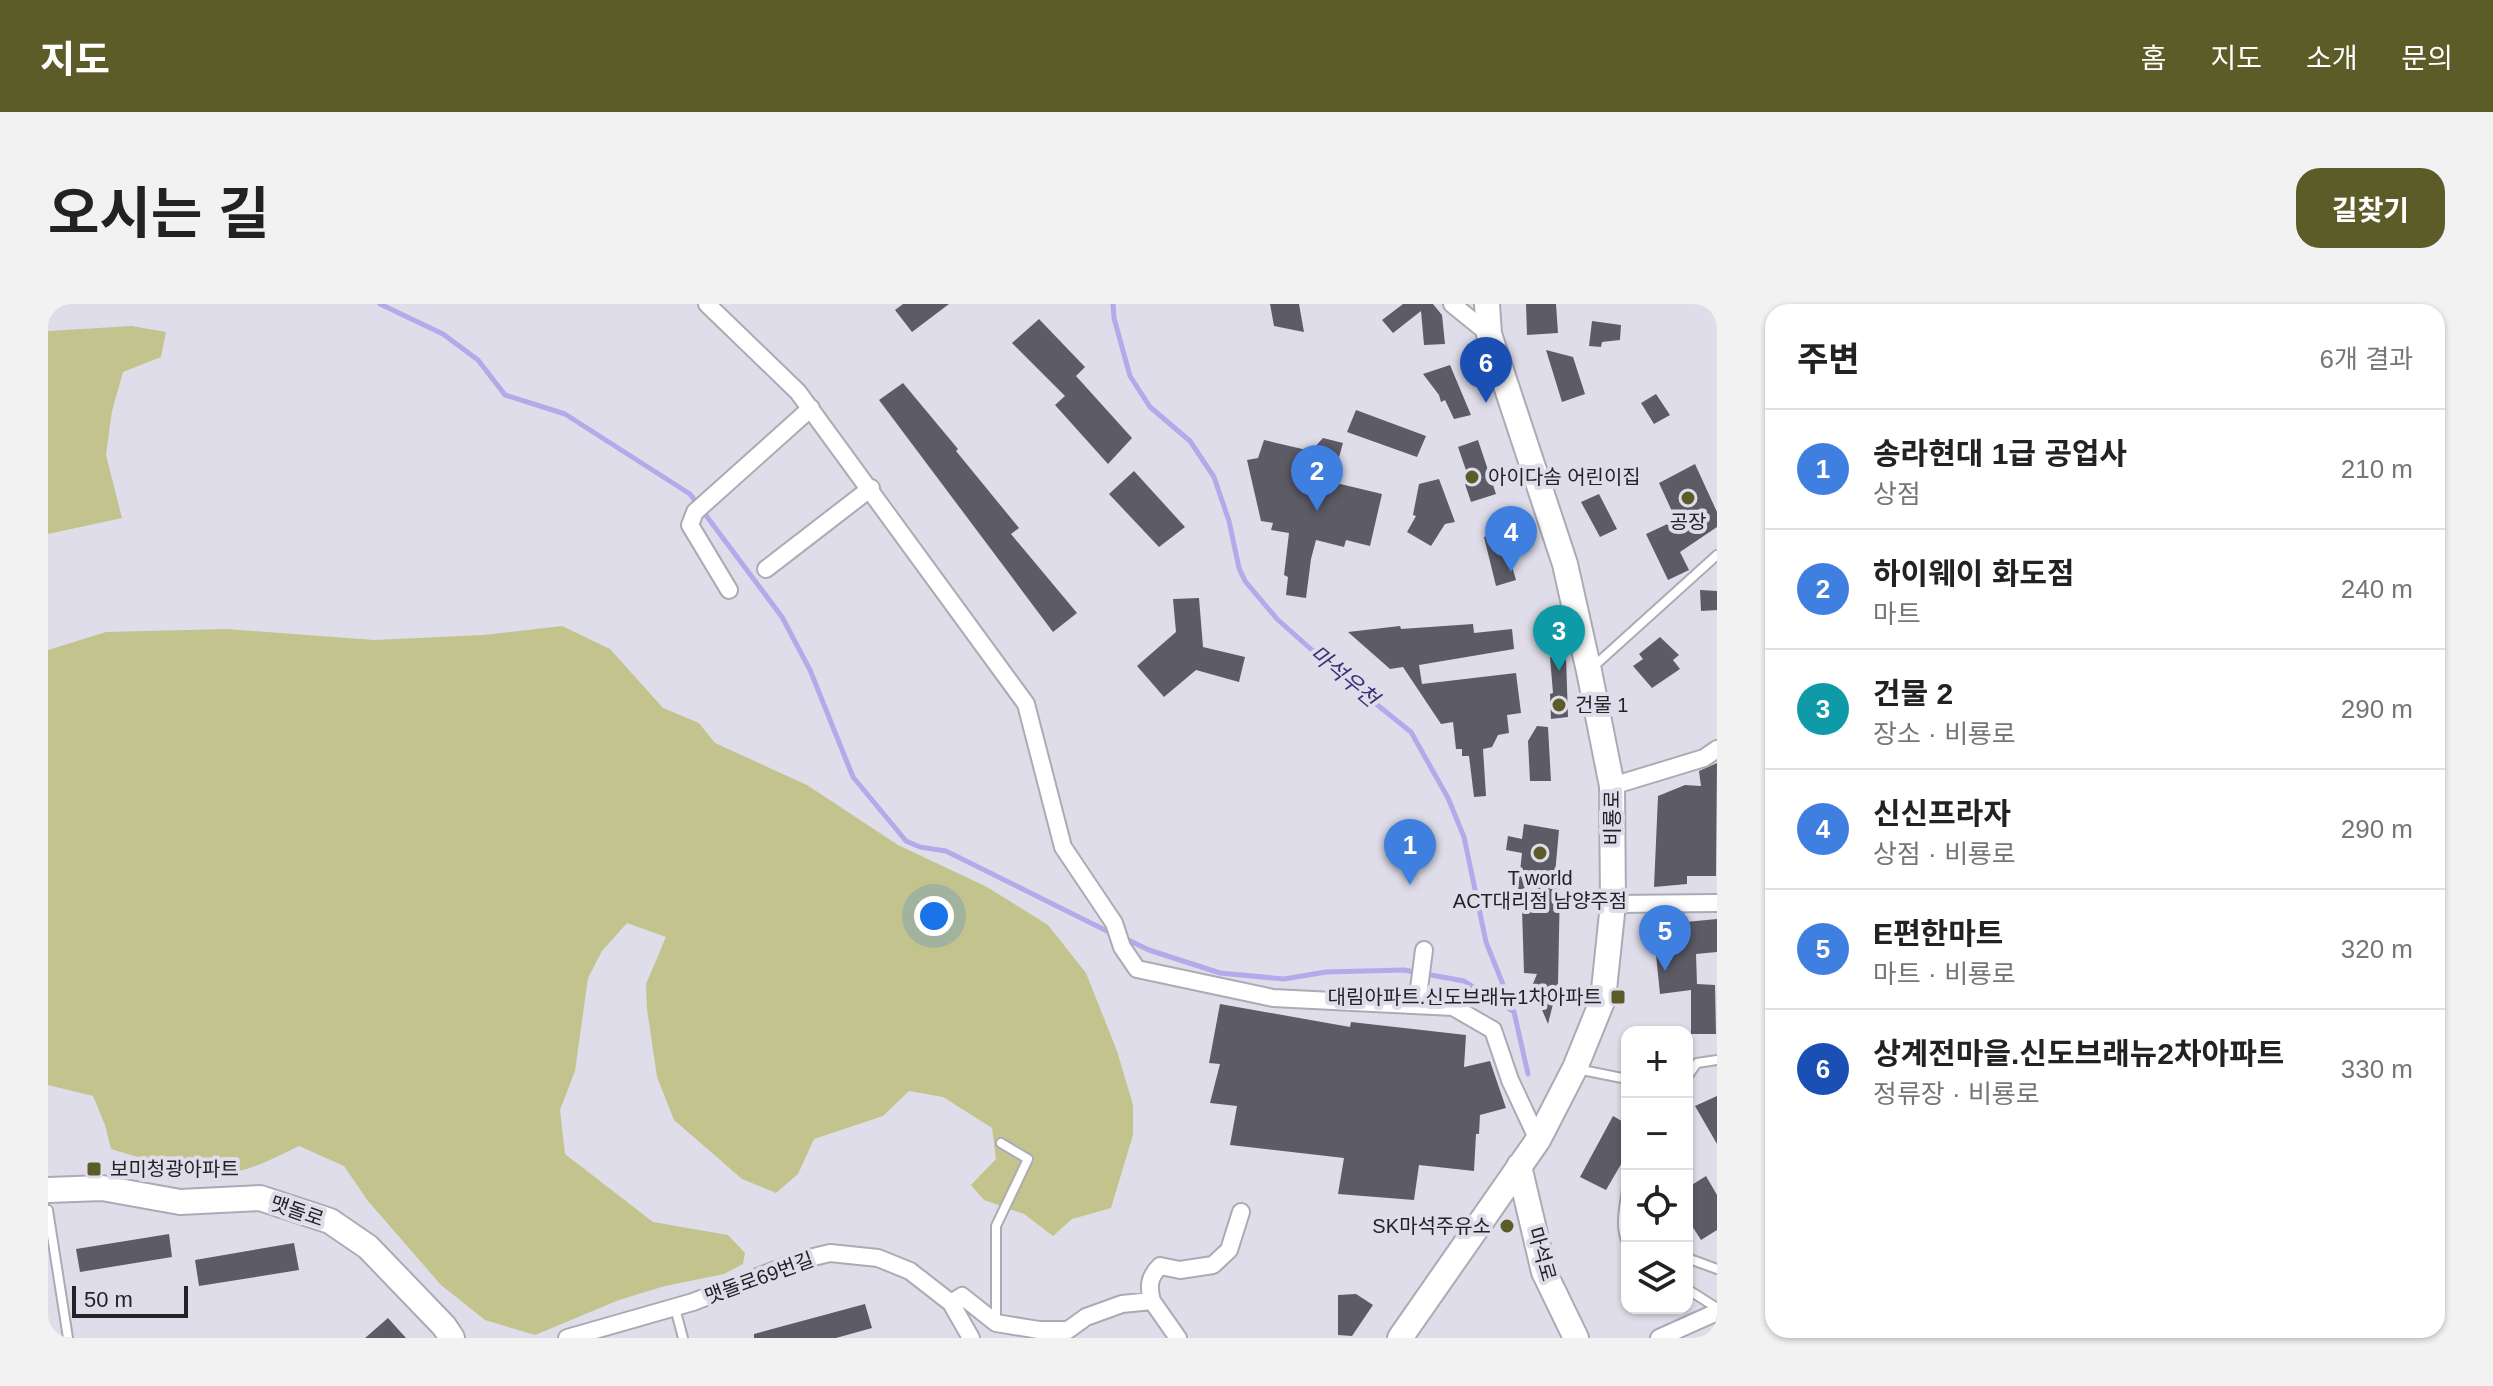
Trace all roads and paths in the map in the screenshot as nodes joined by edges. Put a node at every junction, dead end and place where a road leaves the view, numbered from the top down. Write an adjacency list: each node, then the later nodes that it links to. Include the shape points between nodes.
1 (707, 304): 5 (street)
2 (1452, 304): 4 (street)
3 (1487, 304): 4 (main road, 비룡로)
4 (1489, 334): 10 (main road, 비룡로, via 1565,564)
5 (811, 408): 6 (street); 9 (street, via 695,512 690,525)
6 (871, 488): 8 (street); 16 (street, via 1026,704 1063,847 1114,923 1137,969 1273,998)
7 (1717, 555): 10 (lane)
8 (766, 569)
9 (729, 590)
10 (1589, 671): 12 (main road, 비룡로)
11 (1717, 749): 12 (street, via 1704,758)
12 (1612, 786): 14 (main road, 비룡로)
13 (1717, 903): 14 (street)
14 (1613, 904): 18 (main road, 비룡로, via 1603,999)
15 (1423, 956): 16 (street)
16 (1417, 1004): 21 (street, via 1453,1007 1493,1030)
17 (1717, 1060): 19 (lane)
18 (1575, 1068): 20 (lane); 21 (main road, 비룡로)
19 (1693, 1069)
20 (1621, 1078)
21 (1538, 1140): 23 (main road, 비룡로)
22 (1001, 1143): 34 (lane, via 1028,1159 996,1226)
23 (1519, 1166): 41 (main road, 비룡로); 42 (main road, 마석로, via 1544,1272)
24 (48, 1190): 36 (main road, 맷돌로, via 102,1188 180,1202 260,1198 330,1221 368,1247)
25 (48, 1210): 35 (lane)
26 (1241, 1212): 30 (street, via 1229,1250 1213,1265 1180,1270 1160,1266 1148,1286)
27 (1693, 1260): 28 (lane)
28 (1717, 1269)
29 (1693, 1293): 33 (lane)
30 (1152, 1301): 34 (street, via 1122,1304 1068,1330); 40 (street)
31 (951, 1303): 32 (street, 맷돌로69번길, via 910,1271 878,1258 830,1253); 34 (street, via 962,1296); 39 (street, 맷돌로69번길)
32 (675, 1307): 37 (street, 맷돌로69번길); 38 (lane)
33 (1717, 1310): 43 (street)
34 (996, 1323)
35 (68, 1338)
36 (452, 1338)
37 (567, 1338)
38 (683, 1338)
39 (971, 1338)
40 (1178, 1338)
41 (1400, 1338)
42 (1576, 1338)
43 (1659, 1338)

